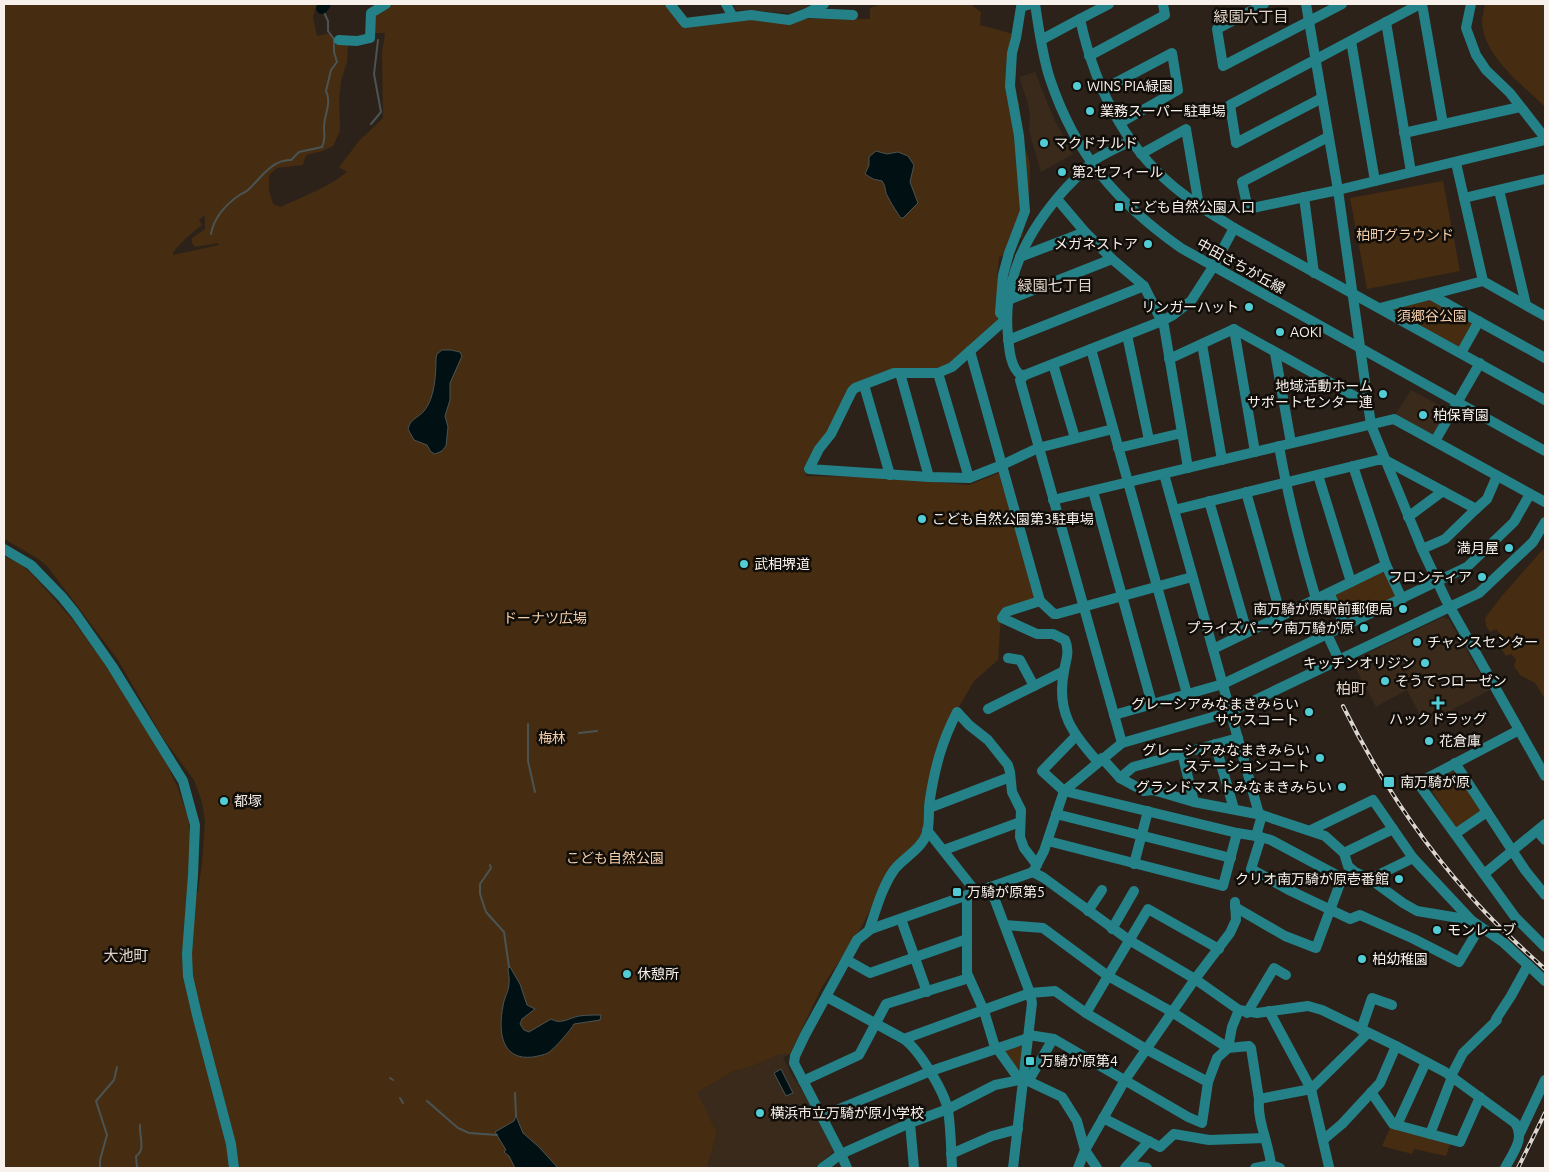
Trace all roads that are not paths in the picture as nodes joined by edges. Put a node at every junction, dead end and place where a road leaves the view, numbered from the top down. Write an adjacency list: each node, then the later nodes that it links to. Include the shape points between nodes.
1 (386, 4): 20 (street, via 371,13 370,38)
2 (670, 4): 16 (street, via 685,23)
3 (726, 4): 16 (street)
4 (824, 4): 14 (street)
5 (1031, 4): 60 (street, via 1021,7 1010,71 1025,212 1002,275 1000,313)
6 (1035, 4): 21 (street, 中田さちが丘線)
7 (1109, 4): 17 (street)
8 (1163, 4): 23 (street, via 1165,15)
9 (1264, 4): 18 (street, via 1217,29 1223,66)
10 (1306, 4): 18 (street)
11 (1342, 4): 18 (street)
12 (1421, 4): 19 (street); 29 (street)
13 (1471, 4): 27 (street, via 1466,28 1476,55)
14 (807, 13): 15 (street); 16 (street, via 789,20 751,15)
15 (853, 16)
16 (733, 17)
17 (1080, 19): 21 (street); 23 (street)
18 (1309, 22): 24 (street)
19 (1386, 22): 22 (street); 30 (street)
20 (339, 40)
21 (1041, 40): 35 (street, 中田さちが丘線, via 1056,96)
22 (1351, 41): 24 (street); 39 (street)
23 (1089, 56): 25 (street)
24 (1315, 60): 26 (street); 26 (street, via 1230,105 1236,143)
25 (1102, 90): 28 (street); 28 (street, via 1172,53 1178,90)
26 (1322, 98): 31 (street)
27 (1520, 107): 29 (street); 32 (street)
28 (1120, 123): 33 (street)
29 (1443, 124): 30 (street)
30 (1404, 133): 37 (street)
31 (1328, 136): 40 (street); 42 (street, via 1242,182 1248,209)
32 (1545, 139): 36 (street)
33 (1130, 141): 34 (street); 35 (street)
34 (1141, 154): 45 (street, via 1158,173); 45 (street, via 1186,129)
35 (1091, 163): 44 (street); 50 (street, 中田さちが丘線, via 1113,190 1153,228)
36 (1456, 163): 37 (street); 43 (street)
37 (1411, 172): 39 (street)
38 (1545, 179): 41 (street)
39 (1375, 181): 40 (street)
40 (1338, 190): 42 (street); 54 (street)
41 (1499, 190): 43 (street); 57 (street)
42 (1304, 197): 51 (street)
43 (1464, 198): 52 (street)
44 (1057, 199): 47 (street); 48 (street, via 1036,226)
45 (1199, 206): 46 (street)
46 (1234, 228): 50 (street); 51 (street)
47 (1085, 232): 48 (street); 49 (street)
48 (1020, 257): 56 (street)
49 (1112, 259): 53 (street); 56 (street)
50 (1213, 267): 61 (street, via 1191,301); 68 (street, 中田さちが丘線)
51 (1314, 273): 54 (street)
52 (1483, 281): 55 (street); 57 (street)
53 (1144, 286): 61 (street); 65 (street)
54 (1353, 294): 58 (street); 68 (street)
55 (1430, 295): 58 (street); 62 (street)
56 (1008, 300): 60 (street)
57 (1526, 305): 59 (street)
58 (1380, 308): 71 (street)
59 (1545, 316)
60 (1006, 320): 65 (street); 69 (street)
61 (1162, 321): 64 (street); 73 (street)
62 (1479, 322): 71 (street); 72 (street)
63 (1234, 329): 66 (street); 70 (street); 94 (street)
64 (1127, 335): 67 (street); 87 (street)
65 (1008, 340): 78 (street, via 1015,370)
66 (1202, 344): 73 (street); 95 (street)
67 (1091, 349): 75 (street); 84 (street)
68 (1361, 349): 81 (street, 中田さちが丘線); 82 (street)
69 (970, 351): 77 (street, via 952,367); 97 (street)
70 (1275, 352): 82 (street); 89 (street)
71 (1461, 353): 74 (street)
72 (1545, 358)
73 (1170, 359): 85 (street)
74 (1480, 363): 80 (street); 81 (street)
75 (1053, 364): 78 (street); 86 (street)
76 (900, 373): 77 (street); 79 (street); 104 (street)
77 (938, 373): 105 (street)
78 (1025, 375): 91 (street, via 1021,377 1020,385)
79 (864, 385): 100 (street); 100 (street, via 852,392 831,434 808,469)
80 (1545, 400)
81 (1458, 402): 88 (street); 93 (street, 中田さちが丘線)
82 (1367, 403): 83 (street)
83 (1371, 425): 88 (street, via 1394,419); 89 (street); 96 (street)
84 (1113, 429): 86 (street); 92 (street)
85 (1182, 433): 87 (street); 99 (street)
86 (1075, 438): 91 (street)
87 (1149, 440): 92 (street)
88 (1435, 441): 103 (street)
89 (1291, 443): 90 (street)
90 (1279, 446): 94 (street); 107 (street)
91 (1038, 448): 97 (street); 112 (street)
92 (1118, 448): 106 (street)
93 (1545, 451)
94 (1255, 452): 95 (street)
95 (1222, 460): 99 (street)
96 (1386, 460): 98 (street); 109 (street); 117 (street)
97 (1002, 465): 105 (street); 130 (street)
98 (1353, 466): 102 (street); 121 (street)
99 (1188, 468): 101 (street)
100 (890, 474): 104 (street)
101 (1164, 474): 106 (street); 116 (street)
102 (1318, 475): 107 (street); 123 (street)
103 (1497, 476): 111 (street); 115 (street, via 1487,499)
104 (929, 477): 105 (street)
105 (969, 478)
106 (1128, 482): 108 (street); 125 (street)
107 (1285, 483): 110 (street); 128 (street)
108 (1093, 491): 112 (street); 127 (street)
109 (1443, 491): 115 (street); 117 (street)
110 (1246, 492): 113 (street); 133 (street)
111 (1530, 494): 114 (street); 124 (street, via 1514,522 1468,567)
112 (1053, 500): 131 (street)
113 (1209, 501): 116 (street); 135 (street)
114 (1545, 502)
115 (1476, 509): 120 (street, via 1445,539)
116 (1174, 510): 122 (street)
117 (1408, 517): 120 (street)
118 (1545, 522): 132 (street, via 1533,542 1484,590)
119 (4, 549): 258 (street, via 31,565 75,613 183,781 195,825 188,976 232,1144)
120 (1422, 549): 124 (street)
121 (1386, 565): 123 (street); 129 (street)
122 (1192, 577): 125 (street); 137 (street)
123 (1351, 582): 126 (street)
124 (1437, 582): 129 (street); 132 (street)
125 (1158, 586): 127 (street); 143 (street)
126 (1329, 592): 128 (street); 134 (street)
127 (1122, 596): 131 (street); 144 (street)
128 (1316, 599): 133 (street)
129 (1402, 599): 134 (street)
130 (1040, 601): 131 (street, via 1054,614); 140 (street, via 1006,612 1002,618 1038,634 1053,634 1065,640 1068,646)
131 (1084, 607): 147 (street)
132 (1450, 607): 139 (street); 148 (street)
133 (1280, 616): 135 (street)
134 (1345, 626): 136 (street)
135 (1247, 632): 137 (street)
136 (1327, 634): 139 (street); 141 (street)
137 (1212, 648): 141 (street)
138 (1008, 658): 142 (street, via 1020,660)
139 (1339, 660): 146 (street)
140 (1064, 671): 142 (street); 149 (street, via 1064,715)
141 (1222, 684): 143 (street); 146 (street)
142 (1034, 686): 145 (street)
143 (1187, 694): 144 (street)
144 (1152, 704): 147 (street)
145 (988, 710)
146 (1230, 712): 150 (street); 151 (street)
147 (1114, 715): 151 (street)
148 (1519, 730): 155 (street); 156 (street)
149 (1076, 736): 154 (street); 159 (street, via 1042,771)
150 (1238, 738): 152 (street); 166 (street)
151 (1122, 742): 154 (street)
152 (1215, 744): 153 (street); 162 (street)
153 (1182, 753): 158 (street, via 1133,767); 160 (street)
154 (1100, 760): 158 (street); 159 (street)
155 (1455, 763): 164 (street); 173 (street, via 1418,783)
156 (1545, 776)
157 (1010, 777): 161 (street); 161 (street, via 1008,765 998,752 972,722 957,712 941,745); 167 (street, via 1012,792 1021,810)
158 (1120, 778): 160 (street, via 1144,791 1153,790)
159 (1064, 791): 163 (street); 165 (street)
160 (1194, 802): 162 (street)
161 (929, 808): 170 (street)
162 (1234, 809): 166 (street)
163 (1148, 811): 172 (street); 174 (street)
164 (1487, 812): 173 (street); 179 (street)
165 (1056, 814): 174 (street); 177 (street)
166 (1261, 814): 171 (street); 175 (street)
167 (1020, 822): 178 (street); 184 (street, via 1020,837)
168 (1541, 827): 176 (street); 179 (street)
169 (1393, 829): 171 (street, via 1372,800); 180 (street); 182 (street)
170 (927, 830): 178 (street); 199 (street, via 919,846 894,870)
171 (1311, 830): 180 (street, via 1325,836)
172 (1237, 833): 175 (street); 181 (street)
173 (1455, 834): 185 (street)
174 (1142, 836): 181 (street); 183 (street)
175 (1259, 836): 192 (street, via 1250,870); 192 (street, via 1342,878)
176 (1545, 840)
177 (1048, 841): 183 (street); 184 (street)
178 (944, 850): 190 (street)
179 (1513, 851): 185 (street); 191 (street)
180 (1344, 853): 186 (street, via 1348,866)
181 (1231, 858): 183 (street, via 1223,886)
182 (1413, 858): 186 (street); 195 (street)
183 (1134, 864)
184 (1035, 868): 187 (street); 193 (street)
185 (1484, 874): 202 (street, via 1515,917)
186 (1370, 879): 195 (street, via 1416,911)
187 (990, 887): 190 (street); 196 (street)
188 (1102, 890): 193 (street)
189 (1134, 891): 198 (street)
190 (971, 894): 194 (street); 200 (street)
191 (1545, 895)
192 (1331, 909): 197 (street, via 1350,919 1360,915 1459,962); 203 (street, via 1316,948 1285,936 1235,904 1236,920)
193 (1088, 911): 198 (street)
194 (901, 919): 199 (street); 204 (street)
195 (1471, 920): 197 (street)
196 (1005, 925): 208 (street, via 1043,928); 213 (street)
197 (1480, 927): 206 (street)
198 (1112, 928): 201 (street)
199 (869, 930): 205 (street, via 857,940)
200 (967, 939): 204 (street); 209 (street)
201 (1129, 940): 203 (street, via 1148,909); 208 (street); 210 (street)
202 (1545, 947)
203 (1219, 949): 210 (street)
204 (915, 958): 205 (street, via 870,973); 212 (street)
205 (846, 960): 214 (street)
206 (1528, 964): 211 (street); 232 (street, via 1496,1020 1463,1053)
207 (1286, 974): 217 (street, via 1274,968)
208 (1108, 976): 219 (street); 220 (street)
209 (969, 978): 212 (street); 216 (street)
210 (1195, 979): 217 (street); 219 (street)
211 (1545, 981)
212 (927, 992): 221 (street, via 886,1004)
213 (1030, 993): 216 (street); 220 (street, via 1055,991); 223 (street)
214 (827, 997): 221 (street); 236 (street, via 795,1056 796,1070)
215 (1392, 1005): 222 (street, via 1372,998)
216 (984, 1010): 224 (street); 227 (street)
217 (1243, 1011): 218 (street); 228 (street, via 1232,1027)
218 (1268, 1011): 222 (street, via 1308,1006); 238 (street)
219 (1172, 1012): 228 (street); 229 (street)
220 (1086, 1013): 229 (street)
221 (876, 1023): 224 (street); 236 (street, via 859,1055)
222 (1365, 1031): 226 (street); 238 (street)
223 (1029, 1036): 225 (street); 227 (street); 233 (street)
224 (904, 1039): 231 (street)
225 (1053, 1039): 233 (street); 234 (street)
226 (1396, 1046): 230 (street); 239 (street, via 1380,1083)
227 (996, 1048): 231 (street); 233 (street)
228 (1228, 1048): 237 (street, via 1217,1058); 241 (street, via 1251,1048)
229 (1146, 1049): 234 (street); 237 (street)
230 (1426, 1062): 232 (street); 246 (street)
231 (931, 1071): 242 (street); 243 (street)
232 (1452, 1077): 240 (street); 249 (street)
233 (1024, 1079): 242 (street, via 995,1085); 247 (street); 253 (street, via 1066,1100 1077,1121)
234 (1125, 1080): 237 (street, via 1202,1123); 244 (street)
235 (1545, 1080): 248 (street)
236 (803, 1081): 243 (street)
237 (1208, 1082)
238 (1312, 1089): 241 (street); 251 (street)
239 (1371, 1092): 246 (street, via 1393,1124); 251 (street)
240 (1480, 1097): 248 (street, via 1515,1123); 249 (street, via 1460,1142)
241 (1259, 1099): 250 (street)
242 (948, 1109): 245 (street); 255 (street)
243 (822, 1116): 254 (street)
244 (1103, 1118): 252 (street); 253 (street)
245 (910, 1123): 254 (street); 261 (street)
246 (1397, 1125): 249 (street)
247 (1018, 1129): 255 (street, via 992,1136); 263 (street)
248 (1520, 1133): 269 (street)
249 (1430, 1134)
250 (1265, 1138): 252 (street, via 1209,1140 1174,1134 1160,1147); 257 (street)
251 (1323, 1140): 268 (street)
252 (1149, 1141): 256 (street)
253 (1085, 1150): 264 (street); 265 (street)
254 (841, 1154): 259 (street); 260 (street)
255 (951, 1154): 262 (street)
256 (1127, 1166): 266 (street)
257 (1275, 1167): 267 (street)
258 (234, 1168)
259 (822, 1168)
260 (847, 1168)
261 (914, 1168)
262 (952, 1168)
263 (1014, 1168)
264 (1078, 1168)
265 (1097, 1168)
266 (1147, 1168)
267 (1255, 1168)
268 (1330, 1168)
269 (1505, 1168)

